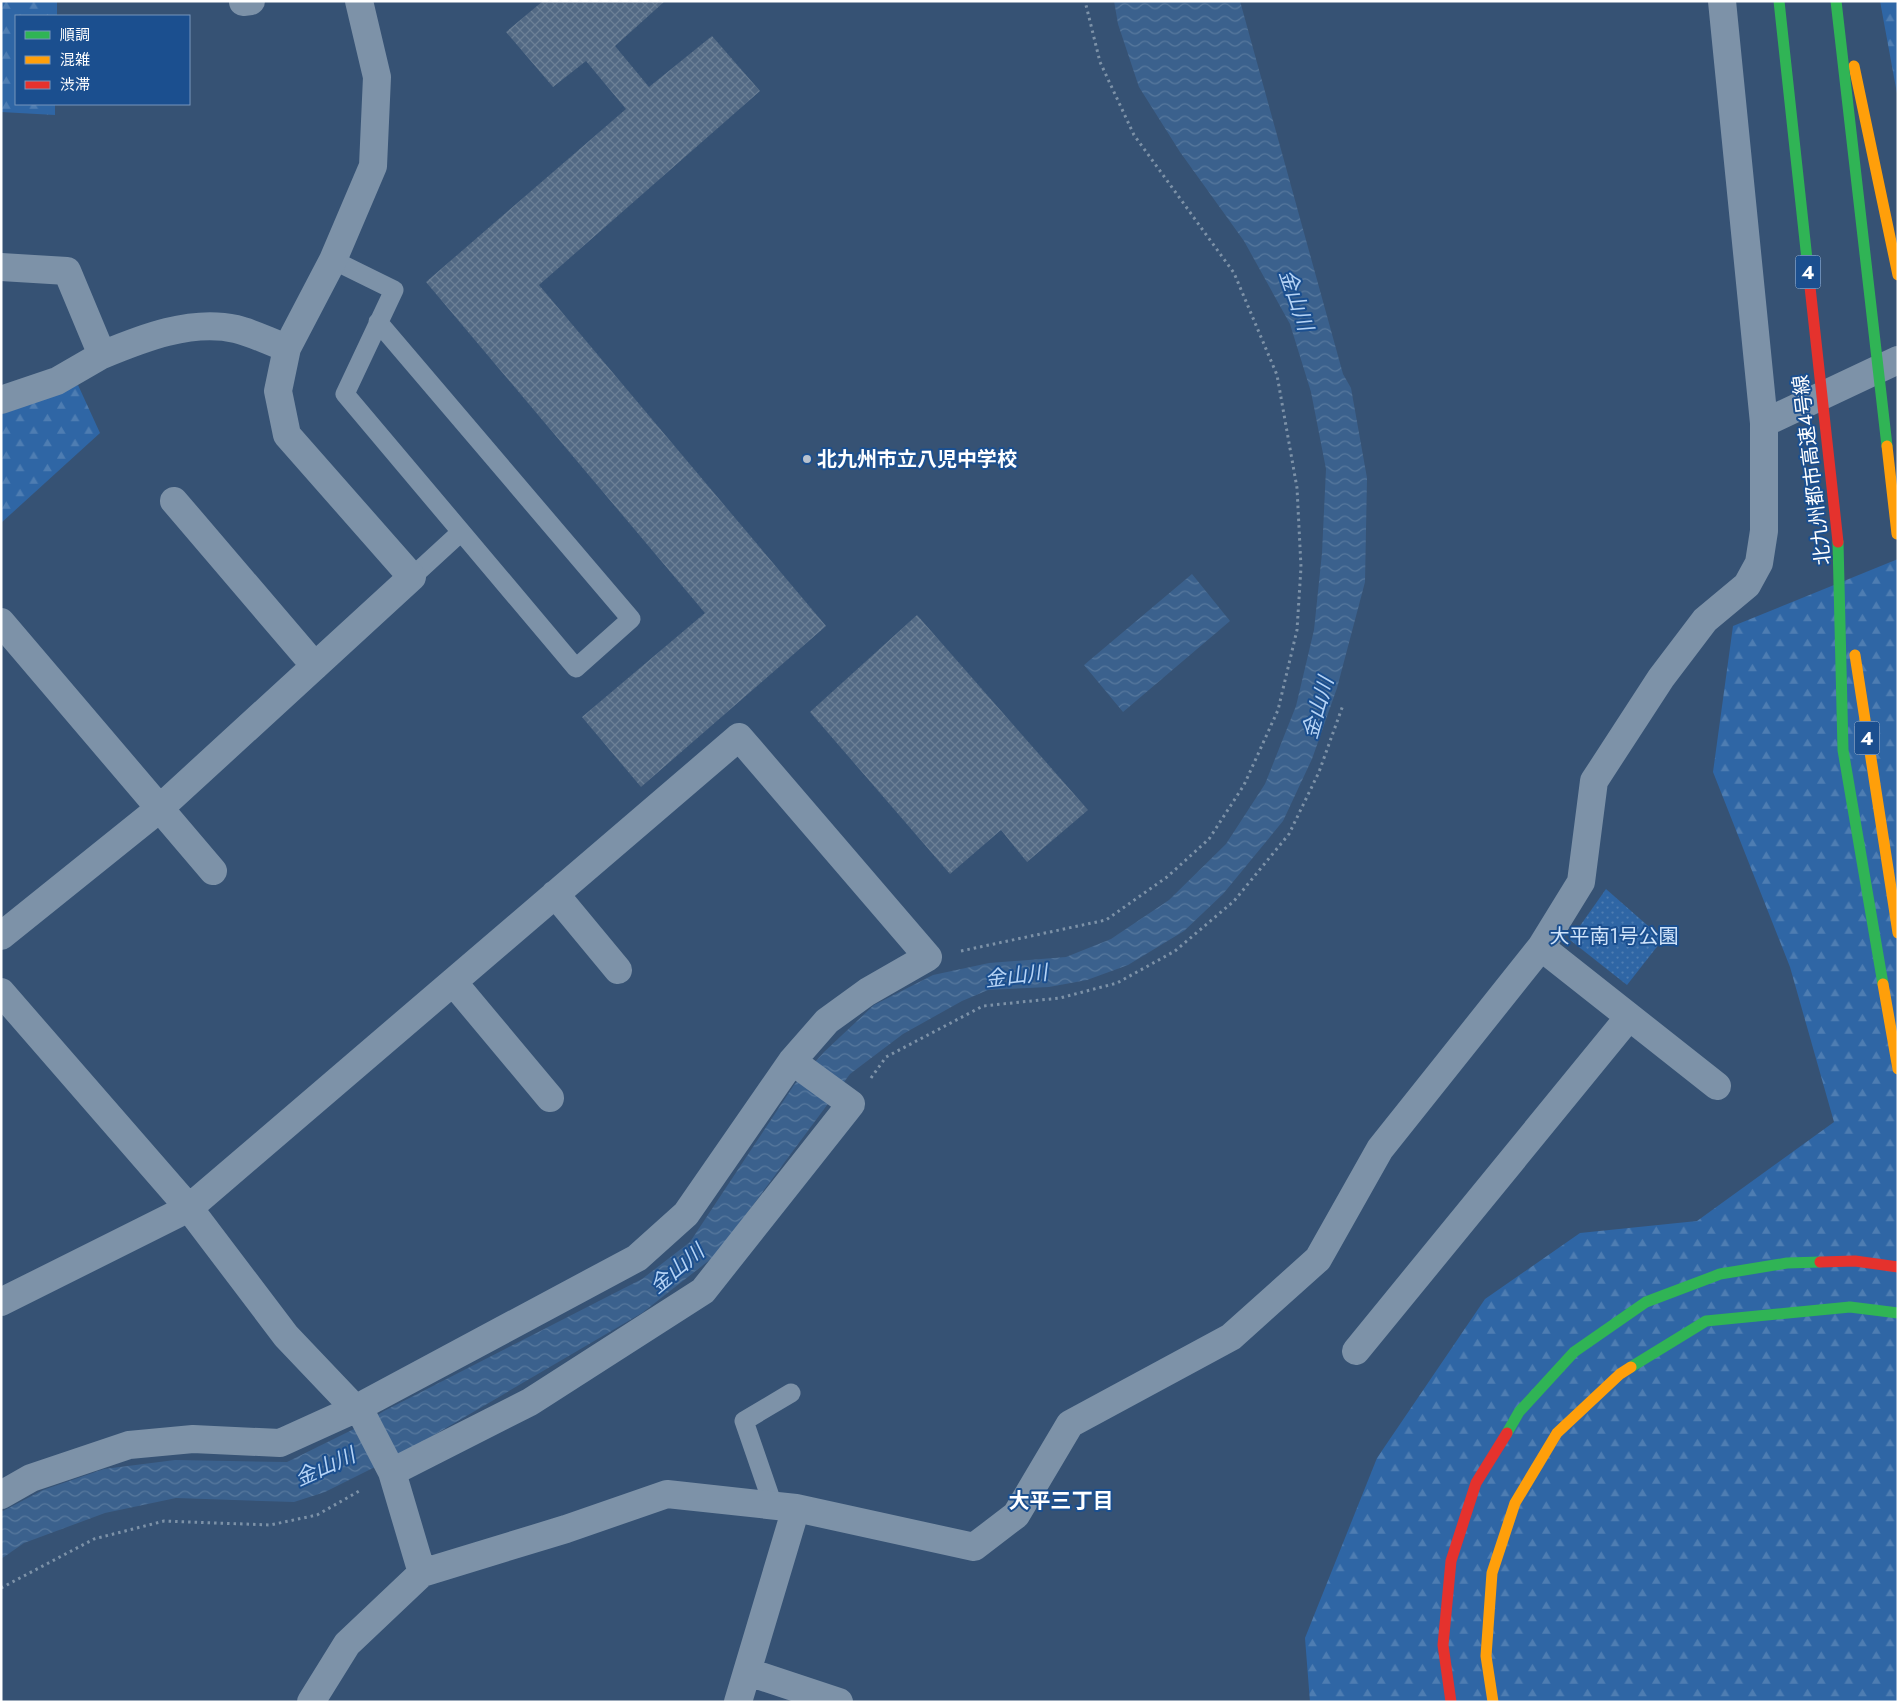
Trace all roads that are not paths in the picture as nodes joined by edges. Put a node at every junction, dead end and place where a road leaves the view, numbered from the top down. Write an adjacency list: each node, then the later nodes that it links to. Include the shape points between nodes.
1 (360, 1): 6 (street, via 377,77 373,166)
2 (1722, 1): 14 (street)
3 (1779, 1): 18 (highway, 北九州都市高速4号線 / 4, bridge)
4 (1836, 1): 17 (highway, bridge)
5 (1840, 1): 8 (highway)
6 (333, 260): 9 (lane, via 394,290); 10 (street)
7 (1, 267): 11 (street, via 67,271)
8 (1898, 275)
9 (378, 322): 16 (lane, via 345,394); 16 (lane, via 632,618 576,668)
10 (287, 348): 11 (street, via 236,329 194,327 143,339); 19 (street, via 278,391 287,435)
11 (102, 355): 13 (street, via 57,381)
12 (1898, 360): 14 (street)
13 (1, 400)
14 (1764, 423): 27 (street, via 1764,530 1759,563 1747,585 1705,620 1661,678 1594,781 1581,882)
15 (174, 501): 21 (street)
16 (461, 532): 19 (lane)
17 (1897, 537)
18 (1838, 542): 25 (highway, 北九州都市高速4号線 / 4); 33 (highway, via 1843,750)
19 (412, 577): 21 (street)
20 (1, 622): 22 (street)
21 (316, 666): 22 (street)
22 (158, 809): 23 (street); 26 (street)
23 (213, 871)
24 (555, 894): 28 (street); 29 (street); 32 (street, via 738,737 928,957 867,992 827,1021)
25 (1898, 933)
26 (1, 936)
27 (1541, 947): 31 (street); 45 (street, via 1380,1149 1318,1259 1231,1337 1070,1424 1016,1515 981,1542 974,1547)
28 (618, 970)
29 (453, 982): 35 (street); 36 (street)
30 (1, 992): 36 (street)
31 (1629, 1017): 34 (street); 40 (street)
32 (798, 1065): 42 (street, via 686,1214 636,1258); 43 (street, via 846,1100 703,1291 530,1402)
33 (1898, 1069)
34 (1717, 1086)
35 (550, 1098)
36 (189, 1208): 38 (street); 42 (street, via 286,1336)
37 (1898, 1267): 51 (highway, via 1855,1261 1787,1262 1720,1274 1646,1302 1574,1352 1519,1412 1476,1483 1451,1561 1443,1645)
38 (1, 1302)
39 (1898, 1313): 52 (highway, via 1850,1307 1706,1321 1620,1374 1557,1433 1515,1503 1492,1574 1486,1656)
40 (1356, 1351)
41 (791, 1393): 45 (lane, via 744,1420)
42 (359, 1413): 43 (street); 44 (street, via 280,1442 193,1439 129,1445 30,1478)
43 (390, 1467): 46 (street)
44 (1, 1495)
45 (784, 1507): 46 (street, via 667,1494); 47 (street)
46 (422, 1573): 48 (street, via 347,1644)
47 (748, 1672): 49 (street); 50 (street)
48 (311, 1702)
49 (738, 1702)
50 (839, 1702)
51 (1451, 1702)
52 (1493, 1702)

